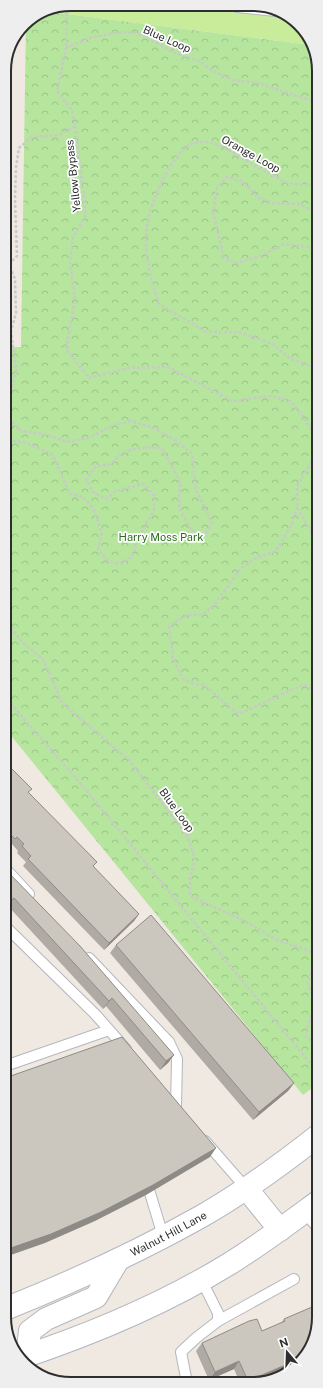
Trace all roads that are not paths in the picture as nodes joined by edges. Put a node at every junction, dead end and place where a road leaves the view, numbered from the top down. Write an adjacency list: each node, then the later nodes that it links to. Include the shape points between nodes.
1 (11, 874): 2 (lane)
2 (36, 901)
3 (11, 932): 5 (lane)
4 (84, 952): 10 (lane, via 169,1042 177,1059 178,1110)
5 (109, 1030): 6 (lane); 8 (lane)
6 (63, 1046): 7 (lane); 9 (lane)
7 (68, 1057)
8 (135, 1060)
9 (11, 1064)
10 (166, 1095)
11 (201, 1136): 13 (lane)
12 (312, 1140): 13 (main road, Walnut Hill Lane)
13 (246, 1188): 16 (main road); 17 (main road, Walnut Hill Lane, via 203,1216)
14 (150, 1193): 17 (lane)
15 (312, 1207): 16 (main road)
16 (280, 1230): 19 (main road)
17 (163, 1236): 18 (main road, Walnut Hill Lane)
18 (118, 1259): 21 (main road, Walnut Hill Lane, via 86,1276); 23 (main road, via 96,1297 46,1319 30,1332)
19 (201, 1279): 22 (lane, via 218,1313); 24 (main road, via 164,1300)
20 (294, 1279): 22 (lane)
21 (11, 1307)
22 (218, 1321): 25 (lane, via 181,1352)
23 (27, 1357)
24 (29, 1359)
25 (186, 1377)

